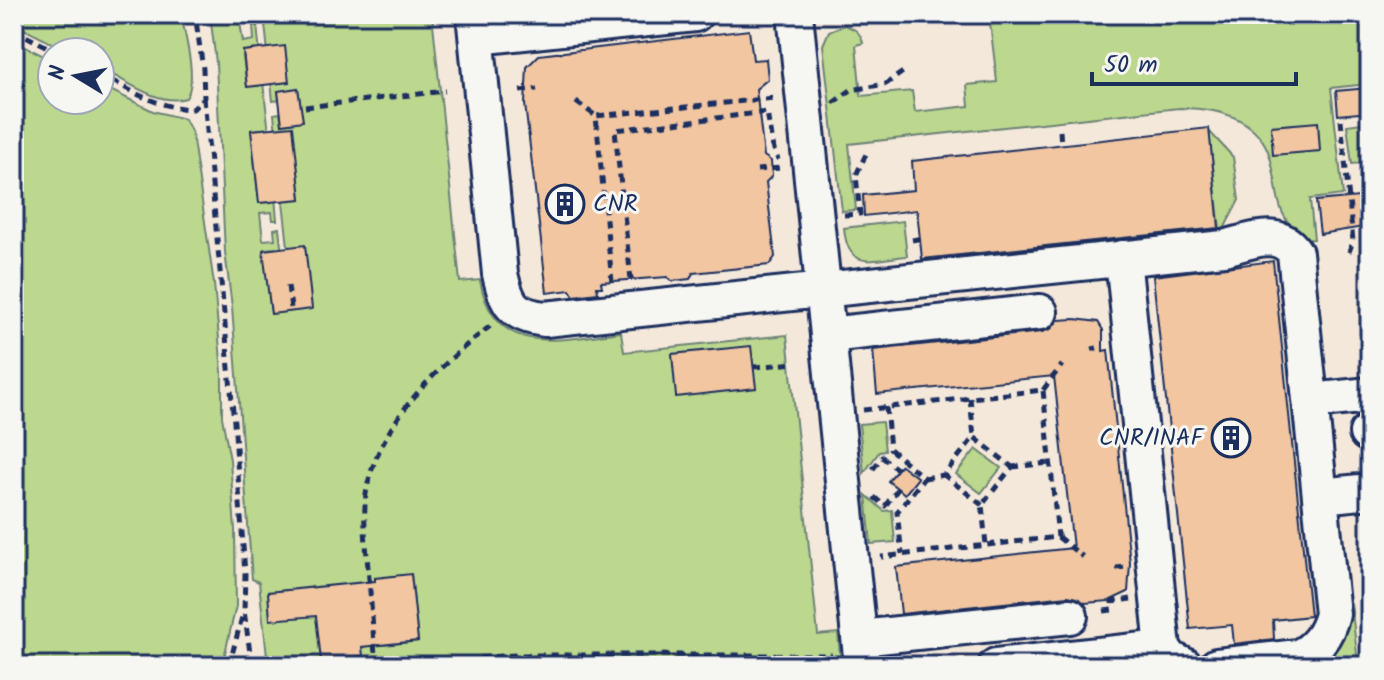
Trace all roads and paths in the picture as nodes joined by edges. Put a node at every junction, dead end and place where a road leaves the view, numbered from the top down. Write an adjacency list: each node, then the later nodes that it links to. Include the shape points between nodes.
1 (195, 14): 13 (path)
2 (695, 14): 4 (lane)
3 (795, 14): 31 (lane)
4 (476, 26): 31 (lane, via 500,274 505,296 516,311 545,319)
5 (14, 30): 6 (path)
6 (36, 41)
7 (903, 72): 16 (path, via 886,84 843,93)
8 (116, 83): 13 (path, via 174,108 193,109)
9 (537, 89): 11 (path)
10 (445, 91): 15 (path)
11 (520, 91)
12 (787, 97): 17 (path)
13 (204, 98): 67 (path, via 236,449)
14 (576, 102): 17 (path)
15 (305, 107)
16 (830, 107)
17 (596, 116): 33 (path)
18 (1341, 120): 28 (path, via 1353,241)
19 (1060, 131): 20 (path)
20 (1061, 145)
21 (868, 150): 25 (path, via 856,175)
22 (794, 167): 23 (path)
23 (781, 168): 24 (path); 32 (path, via 767,112 615,130)
24 (757, 170)
25 (860, 214)
26 (923, 238): 27 (path)
27 (912, 240)
28 (1349, 252)
29 (1123, 258): 31 (lane); 44 (lane, via 1267,238 1290,244); 71 (lane, via 1159,467)
30 (288, 286): 34 (path)
31 (824, 290): 37 (lane)
32 (632, 295)
33 (613, 296)
34 (291, 308)
35 (1040, 312): 37 (lane)
36 (500, 319): 74 (path, via 414,399 372,470 365,521)
37 (828, 335): 70 (lane)
38 (795, 363): 40 (path)
39 (1062, 365): 41 (path)
40 (754, 367)
41 (1043, 390): 43 (path); 48 (path)
42 (1370, 395): 44 (lane)
43 (970, 398): 45 (path); 47 (path)
44 (1311, 401): 57 (lane)
45 (886, 407): 46 (path); 53 (path, via 890,449)
46 (853, 411)
47 (974, 437): 49 (path); 51 (path)
48 (1050, 463): 49 (path); 59 (path)
49 (1012, 467): 58 (path)
50 (897, 469): 52 (path, via 882,457)
51 (944, 475): 53 (path); 58 (path)
52 (867, 476)
53 (924, 478): 61 (path, via 897,512)
54 (898, 489): 56 (path, via 885,506)
55 (1370, 491): 57 (lane)
56 (868, 493)
57 (1321, 496): 77 (lane, via 1332,614 1328,628 1310,652 1298,657)
58 (982, 505): 60 (path)
59 (1058, 537): 60 (path); 62 (path)
60 (986, 545): 61 (path)
61 (902, 554): 63 (path)
62 (1083, 557)
63 (868, 558)
64 (1123, 567): 65 (path)
65 (1116, 568)
66 (1143, 596): 68 (path, via 1112,602 1112,610)
67 (244, 611): 72 (path); 73 (path)
68 (1104, 611)
69 (1070, 616): 70 (lane)
70 (861, 653): 75 (path, via 515,655)
71 (1174, 657): 76 (lane)
72 (229, 666)
73 (252, 666)
74 (376, 666)
75 (453, 666)
76 (996, 666)
77 (1217, 666)

